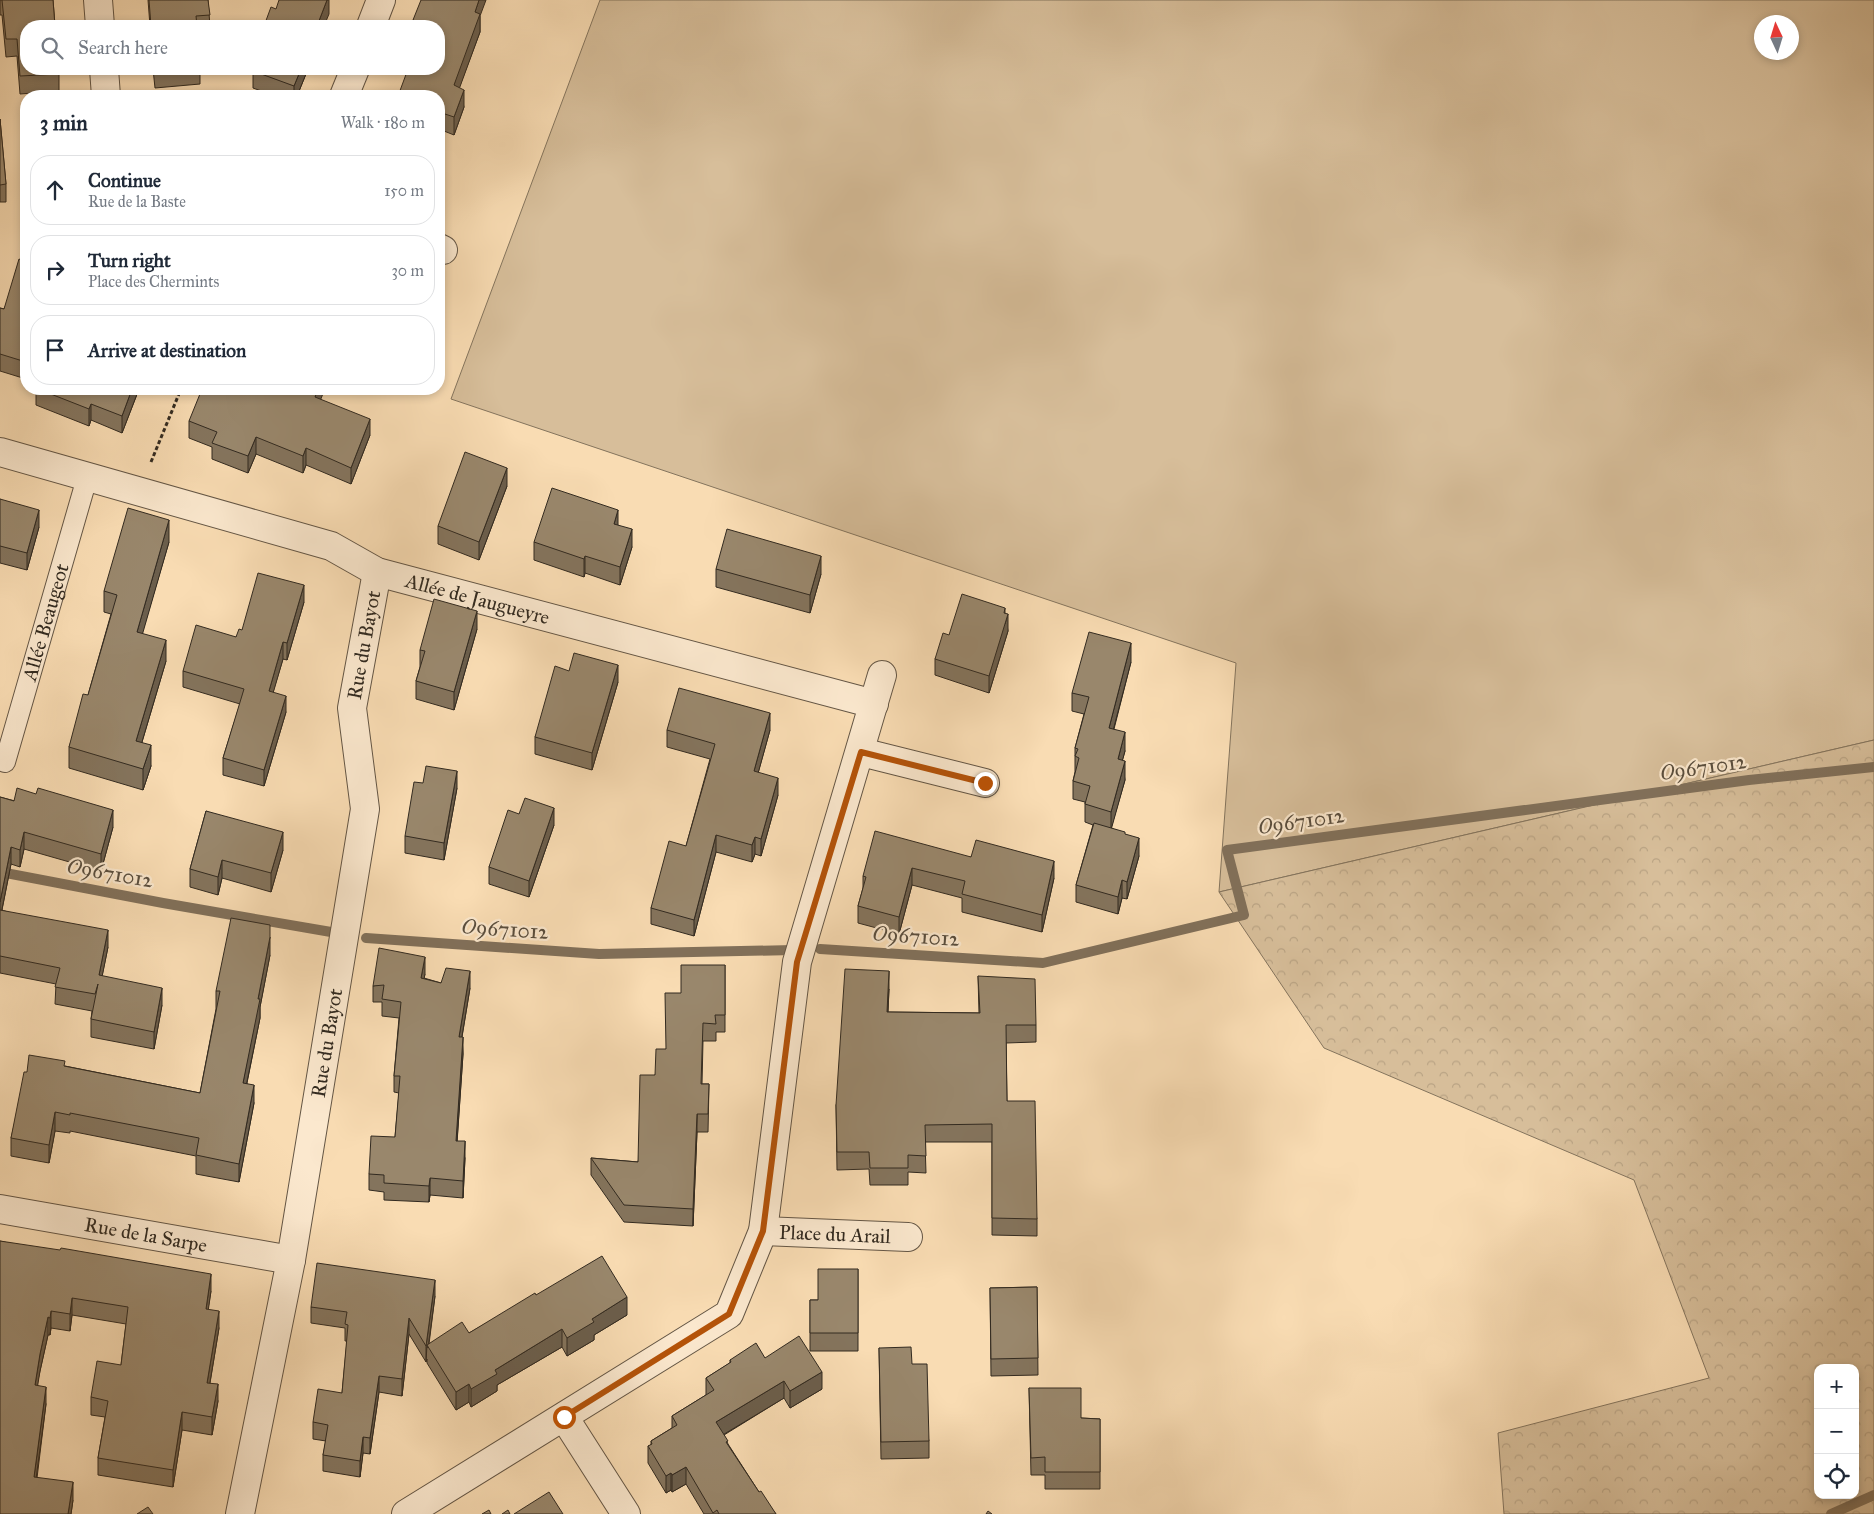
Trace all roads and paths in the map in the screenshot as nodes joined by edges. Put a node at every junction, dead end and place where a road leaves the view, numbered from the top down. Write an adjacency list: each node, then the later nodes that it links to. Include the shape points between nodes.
1 (98, 0): 3 (street)
2 (381, 0): 4 (street)
3 (100, 20)
4 (373, 20)
5 (104, 75): 7 (street)
6 (353, 75): 8 (street)
7 (106, 90)
8 (346, 90)
9 (178, 395): 12 (path)
10 (0, 452): 11 (street, Allée de Jaugueyre)
11 (87, 478): 12 (street, Allée de Jaugueyre); 17 (lane, Allée Beaugeot, via 5,762)
12 (138, 492): 13 (street, Allée de Jaugueyre, via 331,546)
13 (377, 572): 15 (street, Allée de Jaugueyre); 22 (street, Rue du Bayot, via 352,708 365,809)
14 (882, 674): 15 (street)
15 (874, 704): 16 (street)
16 (861, 752): 18 (street); 20 (street, via 797,962)
17 (0, 760)
18 (985, 783)
19 (0, 1209): 22 (street, Rue de la Sarpe)
20 (763, 1231): 21 (street, Place du Arail); 23 (street, via 729,1314)
21 (908, 1237)
22 (291, 1260): 24 (street, Rue du Bayot)
23 (564, 1417): 25 (street); 26 (street)
24 (240, 1514)
25 (406, 1514)
26 (626, 1514)

